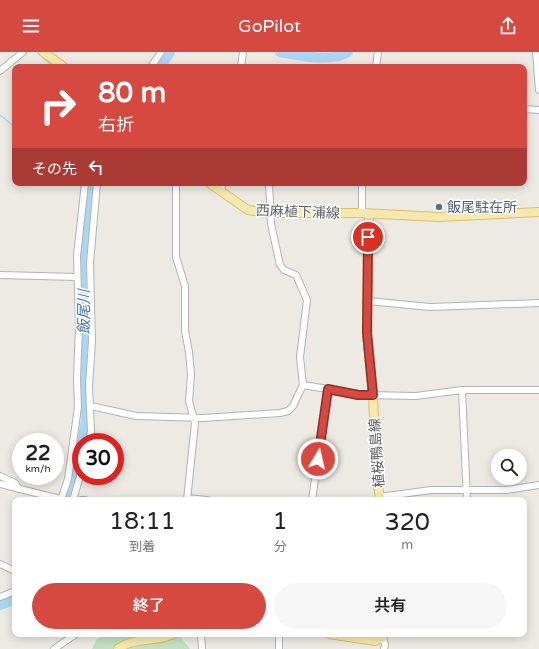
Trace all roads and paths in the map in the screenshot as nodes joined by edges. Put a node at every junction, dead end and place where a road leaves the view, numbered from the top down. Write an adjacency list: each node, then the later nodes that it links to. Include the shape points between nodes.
1 (23, 52): 11 (street)
2 (43, 52): 7 (main road)
3 (161, 52): 8 (street)
4 (243, 52): 9 (street)
5 (378, 52): 10 (street)
6 (536, 52): 12 (street)
7 (60, 64)
8 (153, 64)
9 (241, 64)
10 (376, 64)
11 (0, 71)
12 (539, 90)
13 (527, 109): 14 (street)
14 (539, 110)
15 (85, 186): 25 (street)
16 (97, 186): 33 (street, via 90,263)
17 (176, 186): 34 (street, via 176,257 185,286 185,331 191,375 189,401)
18 (269, 186): 22 (street)
19 (362, 186): 23 (street)
20 (222, 187): 22 (main road, 西麻植下浦線, via 248,210)
21 (539, 212): 23 (main road, 西麻植下浦線, via 438,217)
22 (270, 213): 23 (main road, 西麻植下浦線); 28 (street, via 273,240 280,265 284,270 296,275 307,300 300,357)
23 (365, 214): 26 (main road, 植桜鴨島線)
24 (0, 274): 25 (street)
25 (77, 277): 43 (street, via 78,407 68,479)
26 (368, 302): 27 (street, via 430,306); 32 (main road, 植桜鴨島線, via 367,333)
27 (539, 303)
28 (303, 385): 29 (street); 34 (street, via 288,411 244,417)
29 (328, 389): 32 (street); 46 (street)
30 (462, 390): 31 (street); 32 (street, via 416,396); 41 (street)
31 (539, 390)
32 (373, 395): 47 (main road, 植桜鴨島線)
33 (91, 406): 34 (street, via 136,416); 35 (street)
34 (194, 417): 45 (street)
35 (91, 433)
36 (0, 476): 40 (street, via 15,483)
37 (0, 484): 40 (street)
38 (77, 485): 44 (street)
39 (539, 485): 41 (street, via 506,490)
40 (19, 489): 42 (street)
41 (467, 489): 48 (street, via 431,490); 49 (street)
42 (50, 497)
43 (63, 497)
44 (74, 497)
45 (187, 497)
46 (312, 497)
47 (380, 497)
48 (386, 497)
49 (468, 497)
50 (0, 564): 51 (street)
51 (12, 570)
52 (12, 592): 53 (street)
53 (0, 597)
54 (72, 637): 61 (street)
55 (162, 637): 62 (main road, via 127,642)
56 (201, 637): 63 (street)
57 (279, 637): 64 (street)
58 (350, 637): 59 (main road, via 370,640)
59 (380, 637)
60 (383, 637): 65 (street)
61 (54, 649)
62 (118, 649)
63 (202, 649)
64 (279, 649)
65 (384, 649)

